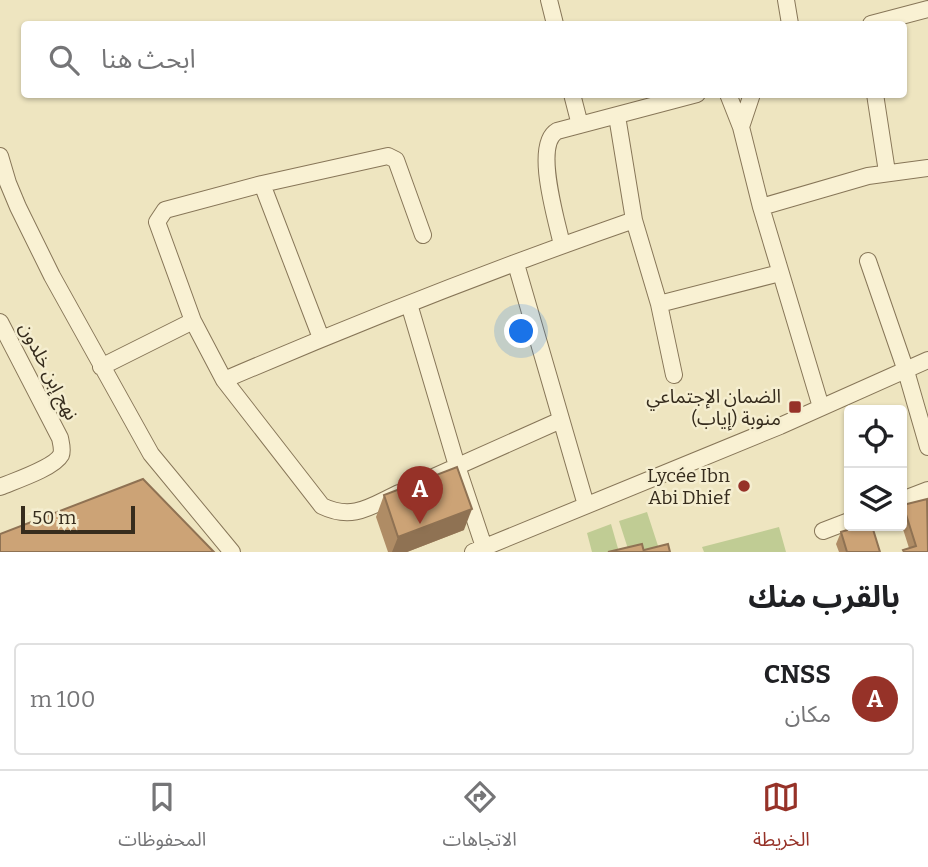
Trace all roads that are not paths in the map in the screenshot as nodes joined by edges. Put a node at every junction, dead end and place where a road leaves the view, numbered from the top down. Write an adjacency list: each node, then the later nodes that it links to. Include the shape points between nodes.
1 (549, 0): 4 (street)
2 (786, 0): 5 (street)
3 (928, 9): 6 (street)
4 (554, 21)
5 (790, 21)
6 (883, 21)
7 (573, 98): 13 (street)
8 (682, 98): 12 (street)
9 (730, 98): 14 (street)
10 (751, 98): 14 (street)
11 (877, 98): 17 (street)
12 (617, 116): 13 (street); 20 (street)
13 (580, 125): 22 (street, via 557,131 547,142 546,171)
14 (741, 127): 19 (street)
15 (0, 156): 32 (street, via 18,207)
16 (928, 168): 17 (street)
17 (887, 172): 19 (street)
18 (262, 184): 21 (street, via 393,157); 29 (street, via 165,210 159,216 157,222); 30 (street)
19 (761, 207): 25 (street)
20 (634, 220): 22 (street); 27 (street)
21 (423, 235)
22 (562, 245): 24 (street)
23 (868, 261): 33 (street)
24 (516, 264): 26 (street); 37 (street)
25 (780, 273): 27 (street); 36 (street)
26 (409, 304): 30 (street); 39 (street)
27 (659, 304): 34 (street)
28 (0, 321): 40 (street, نهج إبن خلدون, via 62,448 52,464)
29 (192, 321): 32 (street); 35 (street)
30 (321, 338): 35 (street)
31 (928, 360): 33 (street)
32 (101, 368): 47 (street, via 151,453)
33 (906, 371): 36 (street); 38 (street)
34 (674, 375)
35 (224, 380): 39 (street, via 309,491 331,511 356,513)
36 (821, 407): 43 (street)
37 (561, 420): 39 (street); 43 (street)
38 (928, 447)
39 (457, 466): 46 (street)
40 (0, 487)
41 (928, 490): 42 (street)
42 (907, 498)
43 (586, 505): 46 (street)
44 (844, 523): 45 (street)
45 (824, 531)
46 (478, 550)
47 (232, 552)

